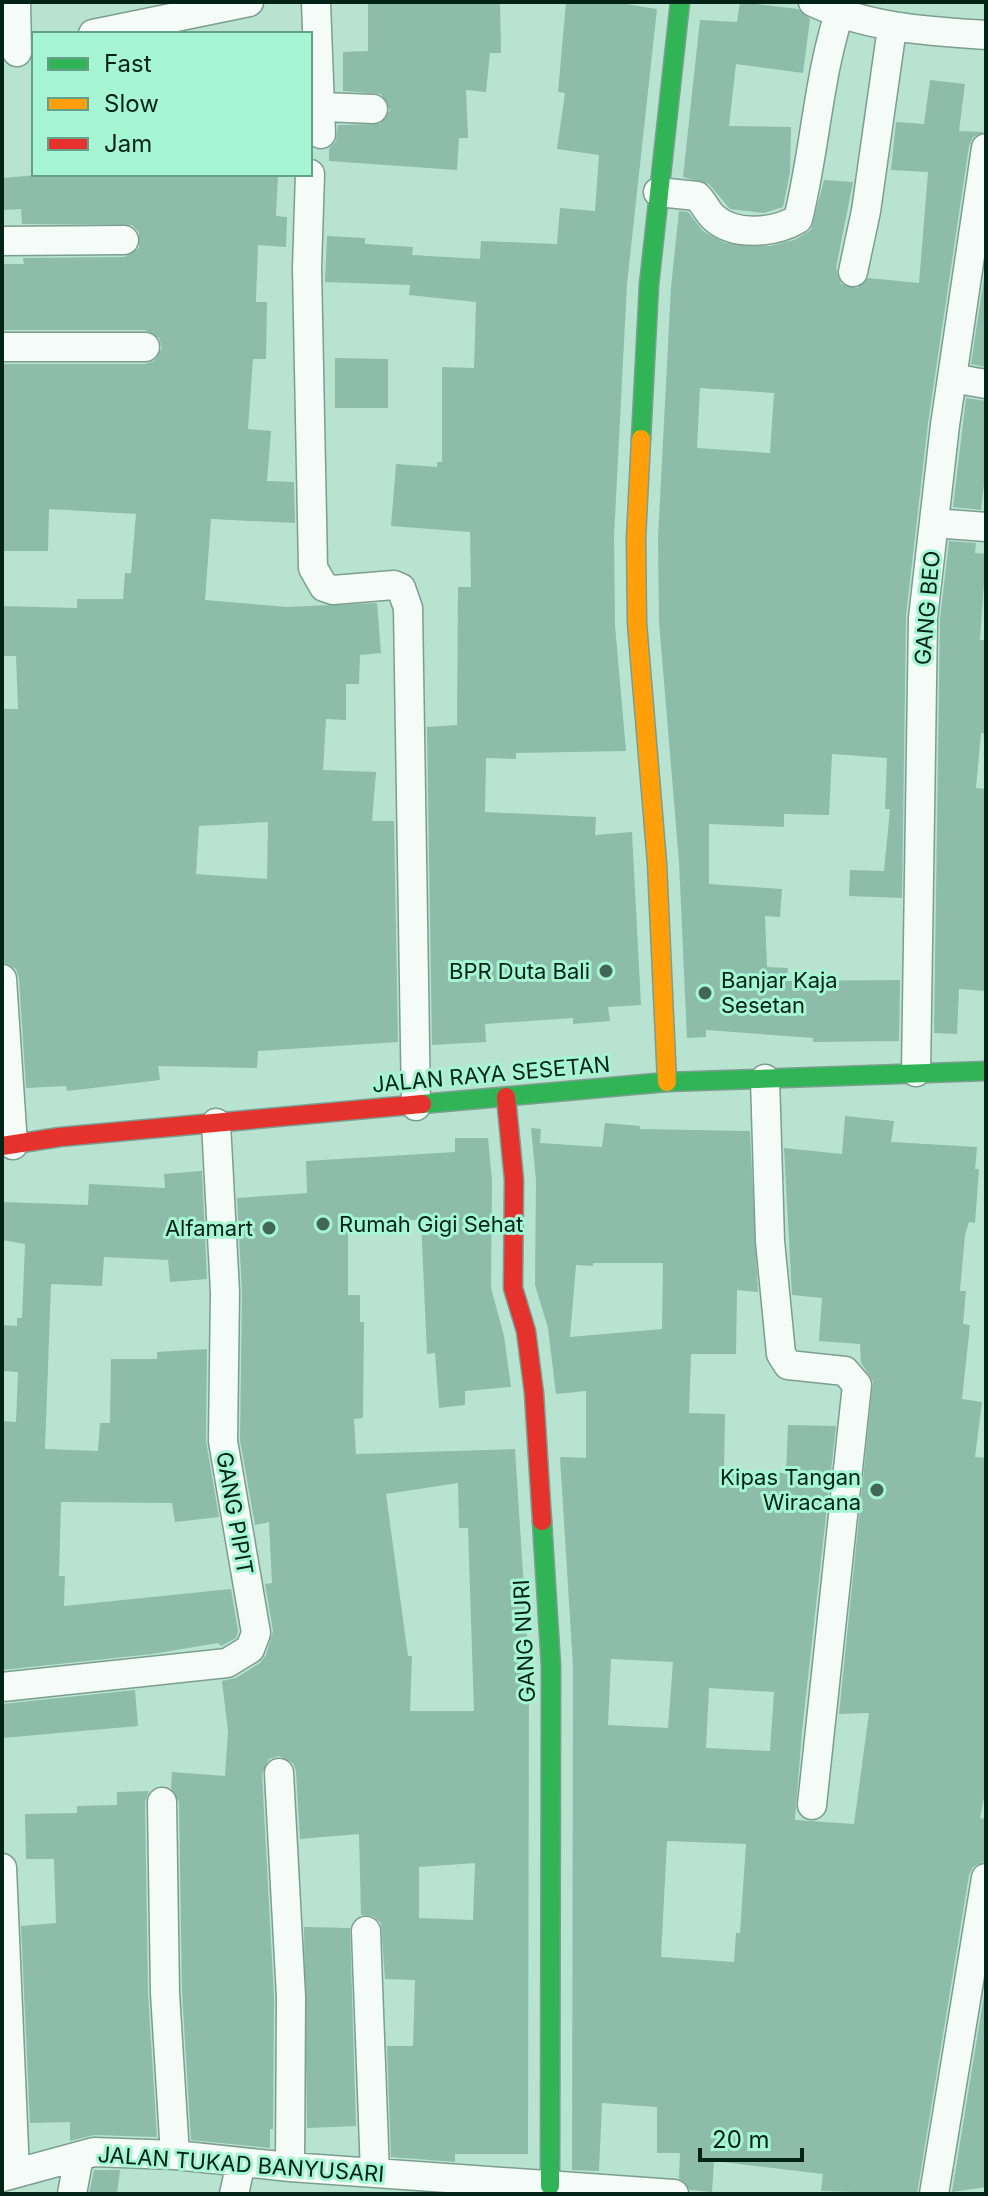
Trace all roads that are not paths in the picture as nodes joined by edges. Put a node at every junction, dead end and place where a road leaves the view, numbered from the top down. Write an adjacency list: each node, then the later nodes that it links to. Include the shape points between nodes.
1 (16, 2): 10 (street)
2 (249, 2): 8 (street)
3 (316, 2): 12 (street)
4 (680, 2): 15 (street)
5 (813, 2): 6 (street)
6 (841, 8): 7 (street); 15 (street, via 820,83 798,219 768,231 741,229 715,219 697,196)
7 (892, 28): 9 (street); 18 (street)
8 (103, 32)
9 (986, 35)
10 (18, 52)
11 (373, 109): 12 (street)
12 (316, 136)
13 (986, 148): 21 (street, GANG BEO)
14 (310, 176): 31 (street, via 313,568 324,587 333,590 394,585 401,588 408,608)
15 (658, 192): 29 (street, via 638,465 636,586)
16 (124, 240): 17 (street)
17 (2, 241)
18 (853, 272)
19 (2, 347): 20 (street)
20 (145, 347)
21 (952, 378): 22 (street); 23 (street, GANG BEO)
22 (986, 384)
23 (934, 523): 24 (street); 27 (street, GANG BEO, via 923,618)
24 (986, 527)
25 (2, 979): 33 (street)
26 (986, 1071): 27 (street, JALAN RAYA SESETAN)
27 (916, 1072): 28 (street, JALAN RAYA SESETAN)
28 (765, 1079): 29 (street, JALAN RAYA SESETAN); 37 (street, via 770,1241 781,1354 788,1365 845,1371 857,1385)
29 (667, 1082): 30 (street, JALAN RAYA SESETAN)
30 (506, 1097): 31 (street, JALAN RAYA SESETAN); 48 (street, GANG NURI, via 514,1180 513,1288 524,1321 534,1393 551,1666)
31 (416, 1106): 32 (street, JALAN RAYA SESETAN)
32 (216, 1123): 33 (street, JALAN RAYA SESETAN); 34 (street, GANG PIPIT, via 225,1292 223,1441 256,1633 250,1649 227,1663)
33 (7, 1145)
34 (2, 1687)
35 (279, 1773): 44 (street, via 291,1997)
36 (162, 1802): 41 (street, via 165,1993)
37 (812, 1805)
38 (2, 1868): 45 (street)
39 (986, 1878): 53 (street)
40 (366, 1931): 46 (street)
41 (175, 2155): 42 (street, JALAN TUKAD BANYUSARI); 43 (street, JALAN TUKAD BANYUSARI)
42 (79, 2156): 45 (street, JALAN TUKAD BANYUSARI); 50 (street)
43 (241, 2163): 44 (street, JALAN TUKAD BANYUSARI); 51 (street)
44 (290, 2167): 46 (street, JALAN TUKAD BANYUSARI)
45 (8, 2174)
46 (364, 2179): 47 (street, JALAN TUKAD BANYUSARI)
47 (446, 2186): 48 (street, JALAN TUKAD BANYUSARI)
48 (550, 2186): 49 (street, JALAN TUKAD BANYUSARI)
49 (607, 2191): 52 (street, JALAN TUKAD BANYUSARI)
50 (72, 2194)
51 (234, 2194)
52 (674, 2194)
53 (934, 2194)

